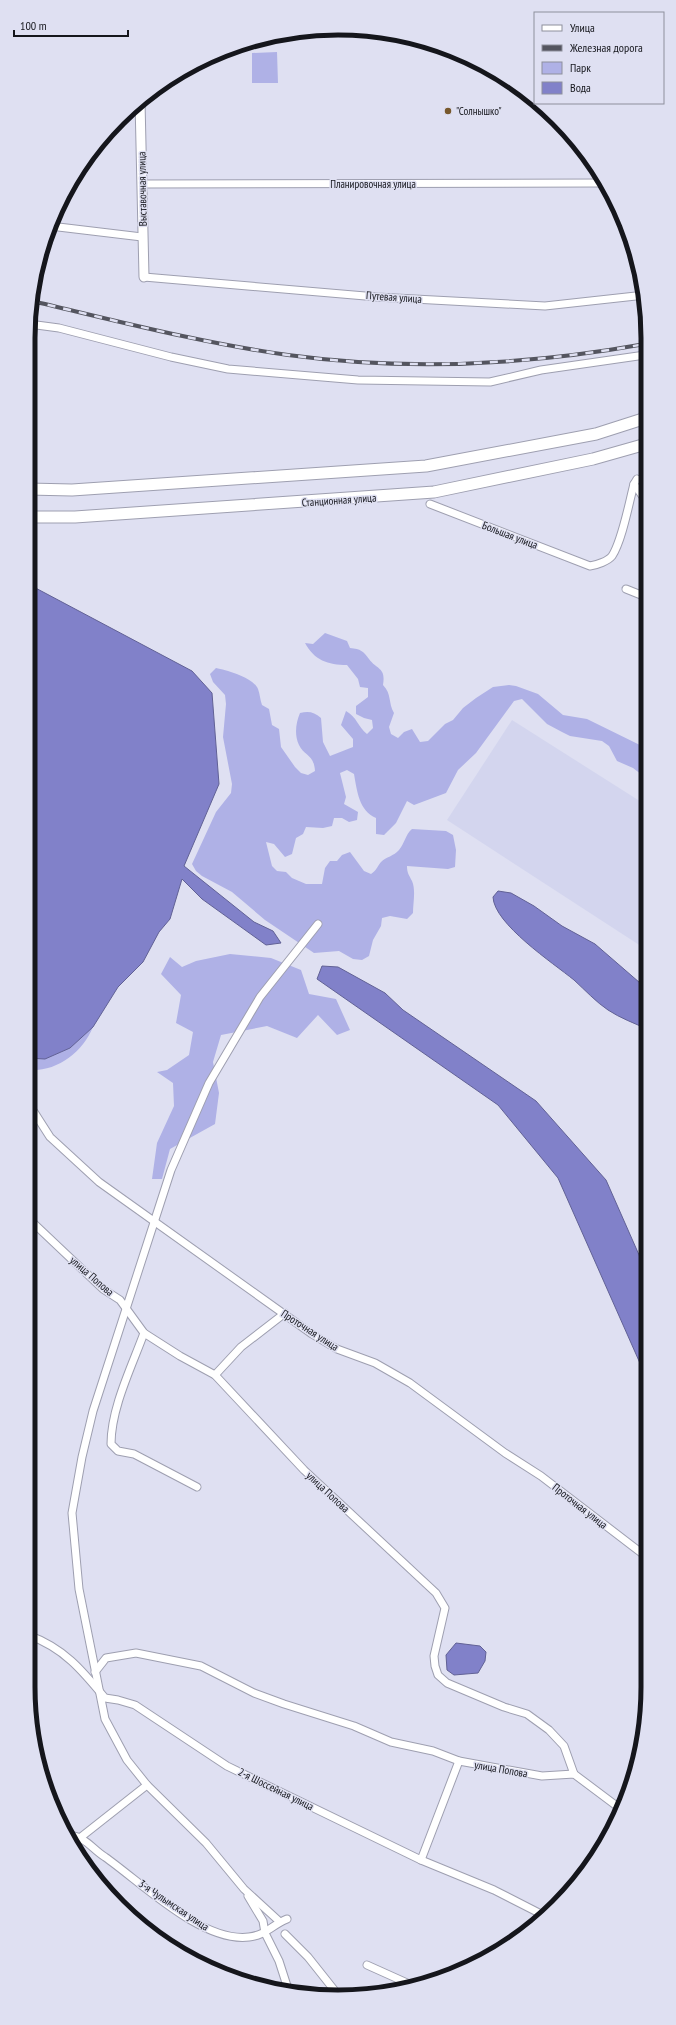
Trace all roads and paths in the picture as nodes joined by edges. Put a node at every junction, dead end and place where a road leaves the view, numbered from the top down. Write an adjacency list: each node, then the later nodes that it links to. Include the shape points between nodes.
1 (140, 108): 3 (street, Выставочная улица)
2 (598, 183): 3 (street, Планировочная улица)
3 (142, 184): 5 (street, Выставочная улица)
4 (56, 227): 5 (street)
5 (142, 237): 6 (street, Выставочная улица)
6 (144, 277): 7 (street, Путевая улица, via 377,297 545,306)
7 (638, 296)
8 (36, 325): 9 (street, via 59,328 228,369 358,380 490,382 541,370)
9 (641, 356)
10 (641, 420): 12 (main road, via 596,434 426,466 72,490)
11 (641, 445): 15 (main road, Станционная улица, via 593,459 434,492 76,517)
12 (35, 490)
13 (641, 492): 14 (street, Большая улица, via 635,482 621,534 612,556 590,566)
14 (430, 504)
15 (35, 517)
16 (626, 589): 17 (street)
17 (641, 595)
18 (318, 924): 20 (street, via 260,997 209,1083 171,1170)
19 (35, 1114): 20 (street, Проточная улица, via 50,1136 99,1182)
20 (154, 1221): 22 (street); 23 (street, Проточная улица)
21 (35, 1225): 22 (street, улица Попова, via 103,1289 120,1300)
22 (125, 1309): 24 (street, улица Попова, via 132,1314); 29 (street, via 93,1411 72,1513 79,1589)
23 (285, 1313): 25 (street, via 241,1347); 27 (street, Проточная улица, via 337,1349 375,1363 410,1384 541,1476)
24 (144, 1333): 25 (street, улица Попова); 26 (street, via 122,1392 111,1431 111,1444 118,1451 134,1454)
25 (215, 1375): 32 (street, улица Попова, via 304,1470 436,1593 445,1608 434,1656 438,1675 447,1683 527,1714 549,1730 564,1746)
26 (197, 1487)
27 (641, 1553)
28 (35, 1639): 30 (street, 2-я Шоссейная улица, via 63,1653 79,1666)
29 (95, 1672): 30 (street); 31 (street, улица Попова, via 106,1658 136,1653 201,1666 284,1704 354,1726 391,1742 433,1751)
30 (99, 1691): 33 (street, via 105,1719 127,1760); 37 (street, 2-я Шоссейная улица, via 105,1698 135,1705 227,1766)
31 (459, 1761): 32 (street, улица Попова, via 542,1776); 37 (street)
32 (574, 1774): 34 (street)
33 (147, 1785): 36 (street); 38 (street, via 206,1843)
34 (617, 1806)
35 (75, 1836): 36 (street)
36 (81, 1837): 40 (street, 3-я Чулымская улица, via 97,1852 202,1927 221,1935 248,1937)
37 (421, 1860): 39 (street, 2-я Шоссейная улица, via 494,1890)
38 (244, 1889): 40 (street, via 263,1921); 40 (street, via 284,1921)
39 (540, 1913)
40 (265, 1934): 44 (street, via 279,1961)
41 (285, 1934): 45 (street, via 308,1957)
42 (367, 1965): 43 (street)
43 (405, 1982)
44 (287, 1985)
45 (334, 1990)

